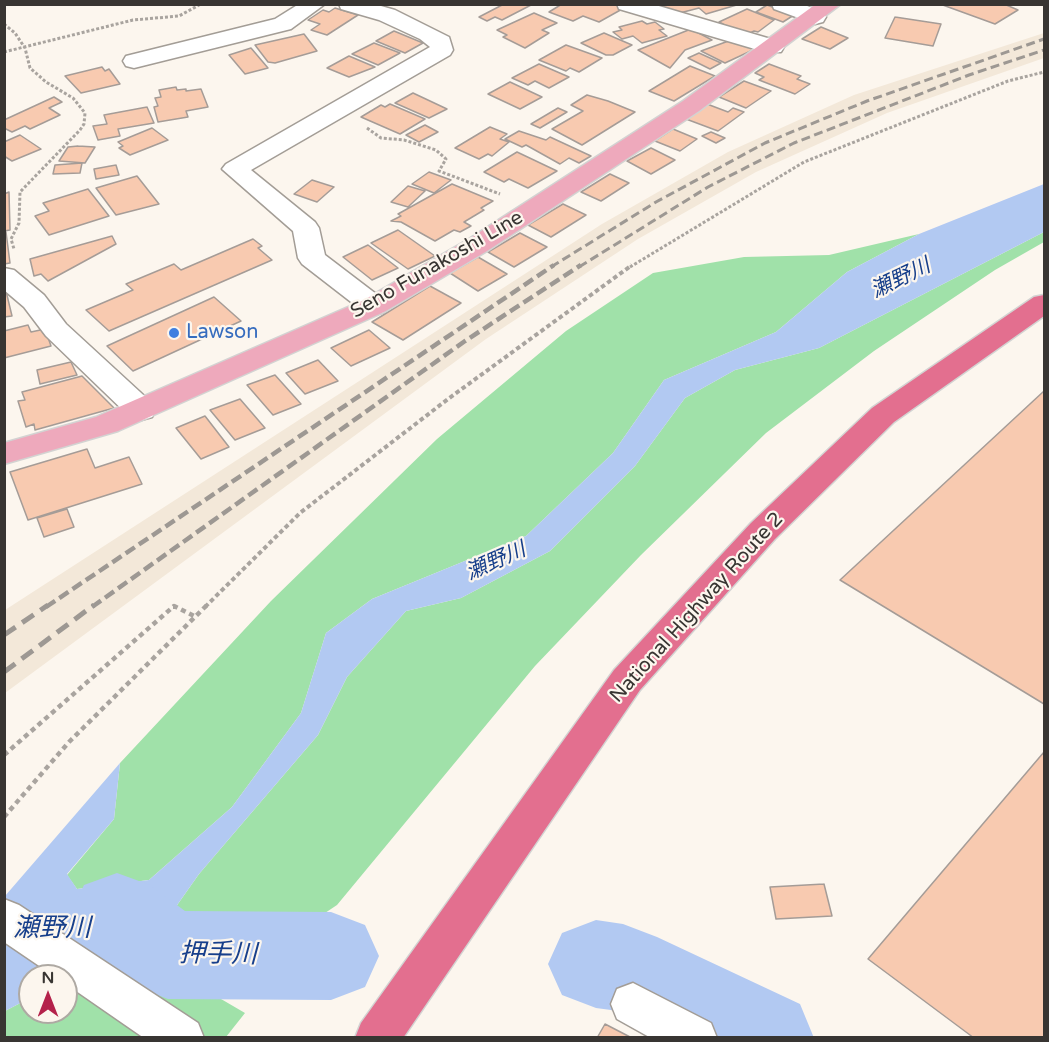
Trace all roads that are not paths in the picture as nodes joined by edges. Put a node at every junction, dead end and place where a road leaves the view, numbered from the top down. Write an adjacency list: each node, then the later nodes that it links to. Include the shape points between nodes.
1 (315, 4): 7 (street, via 283,24)
2 (349, 4): 10 (street, via 387,15 428,34 441,42 442,50 235,169 306,228 312,258)
3 (627, 4): 6 (street)
4 (782, 4): 5 (street)
5 (823, 11): 6 (main road, Seno Funakoshi Line)
6 (773, 47): 10 (main road, Seno Funakoshi Line, via 691,106 478,245)
7 (135, 61)
8 (9, 275): 11 (street, via 56,330)
9 (1044, 303): 16 (highway, National Highway Route 2, via 883,415 763,531 635,672)
10 (374, 306): 11 (main road, Seno Funakoshi Line)
11 (141, 410): 12 (main road, Seno Funakoshi Line)
12 (4, 454)
13 (4, 918): 15 (street)
14 (633, 1004): 17 (street)
15 (182, 1038)
16 (377, 1038)
17 (695, 1038)

